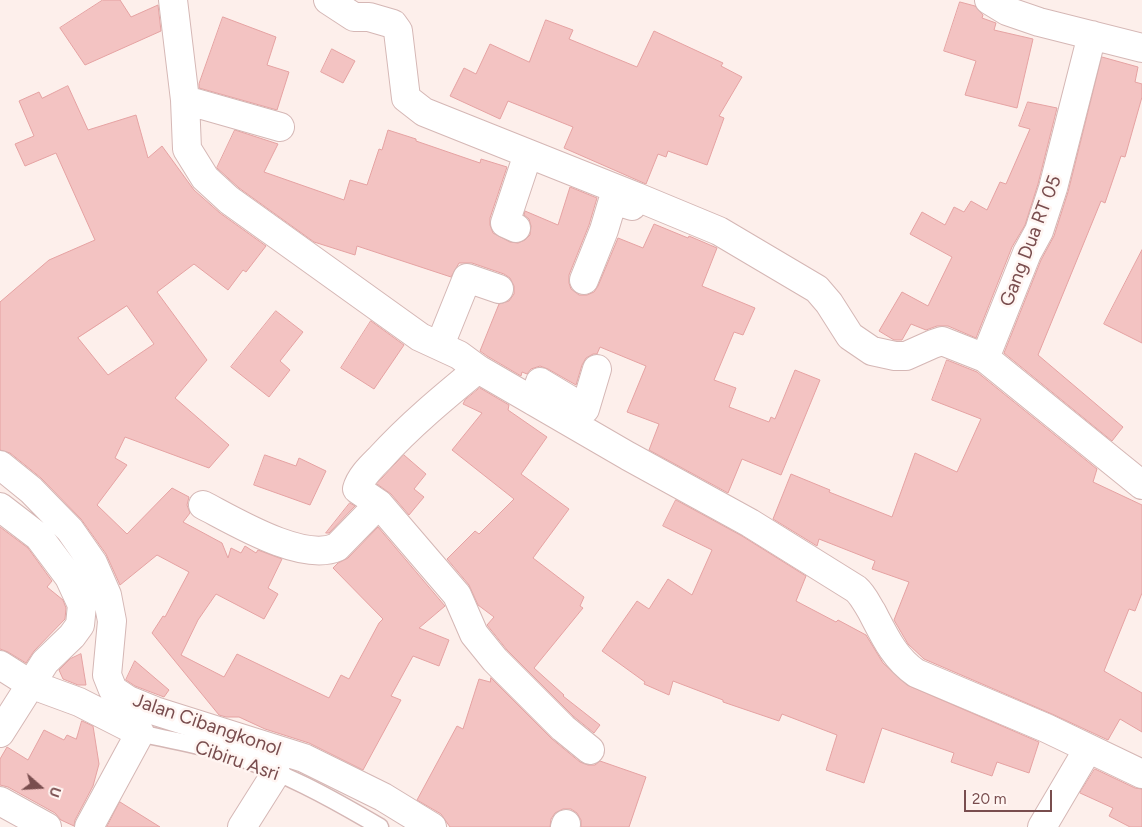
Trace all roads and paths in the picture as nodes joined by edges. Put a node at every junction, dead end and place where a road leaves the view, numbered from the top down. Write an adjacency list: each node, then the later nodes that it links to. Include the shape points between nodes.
1 (173, 0): 6 (street)
2 (328, 0): 8 (street, via 354,17 369,17 393,24 398,31 406,98 424,112)
3 (989, 0): 4 (street, via 1007,11 1039,22)
4 (1092, 35): 5 (street); 14 (street, Gang Dua RT 05, via 1053,188 1039,230)
5 (1142, 48)
6 (186, 100): 7 (street); 13 (street, via 187,149 205,178 229,200 420,337)
7 (280, 127)
8 (528, 154): 9 (street); 10 (street, via 505,223)
9 (637, 197): 11 (street, via 632,206 614,200); 14 (street, via 719,231 817,290 830,303 850,336 872,351 906,356 942,341)
10 (516, 228)
11 (584, 280)
12 (498, 289): 13 (street, via 468,278)
13 (440, 345): 15 (street, via 459,354)
14 (985, 358): 19 (street)
15 (478, 369): 17 (street); 20 (street, via 393,442 359,484 358,489)
16 (597, 370): 17 (street, via 585,409 540,382)
17 (532, 401): 27 (street, via 750,523 856,589 896,656 916,673)
18 (0, 465): 36 (street, Jalan Cibangkonol, via 31,490 70,530 93,562 107,595 112,621 107,675 113,690 155,711 304,758 383,797)
19 (1142, 486)
20 (379, 504): 21 (street, via 329,550 286,546); 28 (street, via 457,595 474,634 495,660 563,728)
21 (203, 506)
22 (0, 507): 24 (street, via 39,537 69,577 82,605 80,625 45,662)
23 (0, 665): 24 (street, Cibiru Asri)
24 (30, 684): 25 (street); 26 (street, Cibiru Asri, via 79,702)
25 (0, 733)
26 (140, 733): 29 (lane, Cibiru Asri, via 224,752); 33 (street)
27 (1088, 749): 30 (street); 37 (street)
28 (590, 750)
29 (276, 773): 34 (street); 35 (lane, Cibiru Asri)
30 (1142, 774)
31 (0, 801): 32 (street)
32 (47, 827)
33 (89, 827)
34 (242, 827)
35 (380, 827)
36 (432, 827)
37 (1042, 827)

